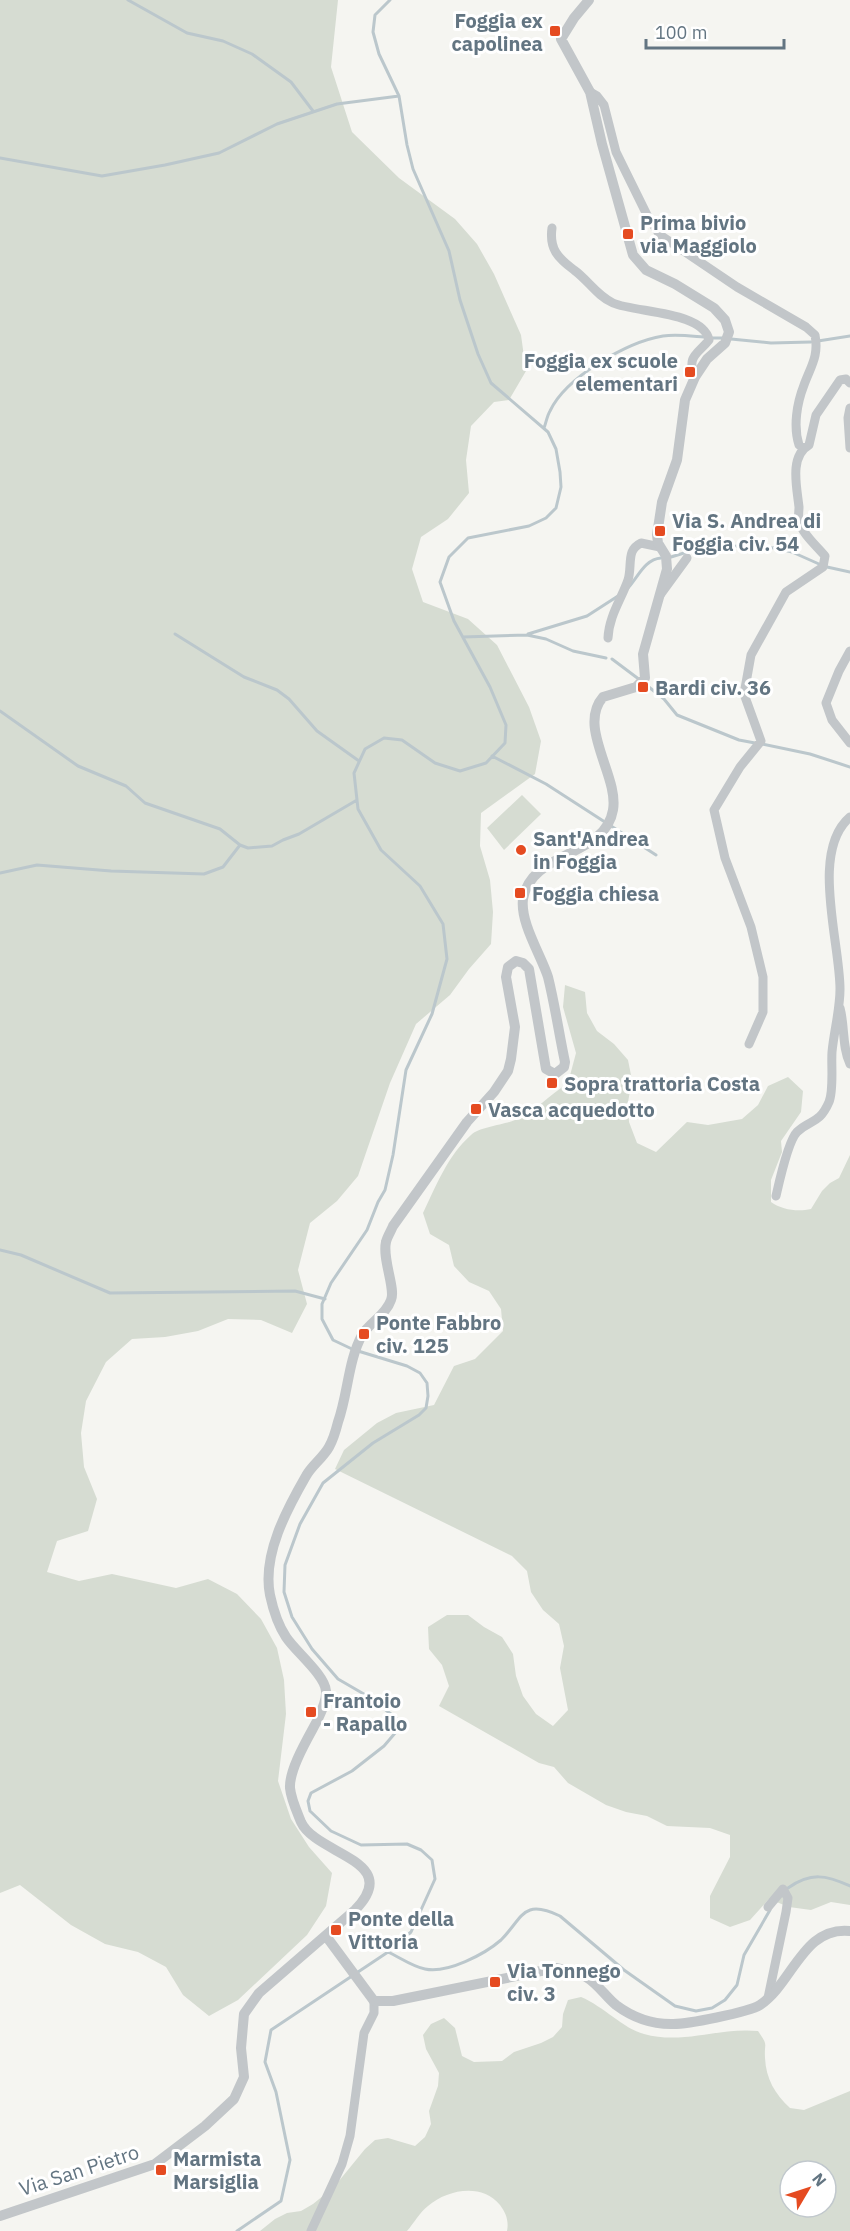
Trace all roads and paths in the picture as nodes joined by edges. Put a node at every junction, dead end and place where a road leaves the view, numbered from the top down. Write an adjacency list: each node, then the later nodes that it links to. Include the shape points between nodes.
1 (589, 0): 2 (street, via 561,39)
2 (590, 92): 4 (street, via 633,255 646,270 714,308 725,320 729,332 725,343 706,359); 7 (street, via 604,105 616,153 660,235 815,335 817,354 798,406 796,435)
3 (552, 228): 4 (street, via 554,252 602,297 624,307 680,316 706,331 709,339 692,361)
4 (695, 377): 9 (street, via 685,400 677,460 662,502 657,535)
5 (850, 383): 7 (street, via 840,380 829,394 816,415 809,445)
6 (850, 408): 8 (street)
7 (804, 448): 17 (street, via 795,478 799,522 825,556 823,567 786,592 751,655 744,694 761,741 714,810 763,977 763,1012)
8 (850, 448)
9 (660, 547): 11 (street, via 667,569); 12 (street, via 642,543 635,546)
10 (687, 558): 11 (street)
11 (660, 595): 22 (street, Via San Pietro, via 643,654 645,678 636,687 603,697 596,710 594,726 614,804 609,821 596,838 545,866 531,881 523,901 547,976 564,1067 555,1074 546,1069 528,969 516,961 508,967 506,977 515,1028 508,1071 393,1226 386,1242 393,1297 363,1334 328,1448 308,1473 285,1518 270,1562 270,1593 277,1619 326,1691 322,1711 291,1780 291,1794 310,1835 359,1863 369,1880 362,1904)
12 (608, 638)
13 (850, 651): 14 (street, via 826,703 832,720)
14 (850, 743)
15 (850, 817): 16 (street, via 828,865)
16 (838, 1000): 18 (street, via 845,1055); 19 (street, via 830,1100 819,1119 796,1132)
17 (749, 1044)
18 (850, 1065)
19 (776, 1196)
20 (768, 1906): 23 (street, via 783,1889 788,1898)
21 (850, 1931): 23 (street, via 837,1929 814,1941)
22 (326, 1936): 24 (street); 25 (street, Via San Pietro, via 259,1993 244,2014 243,2077 234,2099 205,2126 155,2164)
23 (768, 1998): 24 (street, via 759,2006 707,2020 674,2025 651,2023 618,2006 586,1977 556,1968 393,2001)
24 (375, 2001): 26 (street, via 364,2033 345,2155)
25 (0, 2216)
26 (311, 2231)

